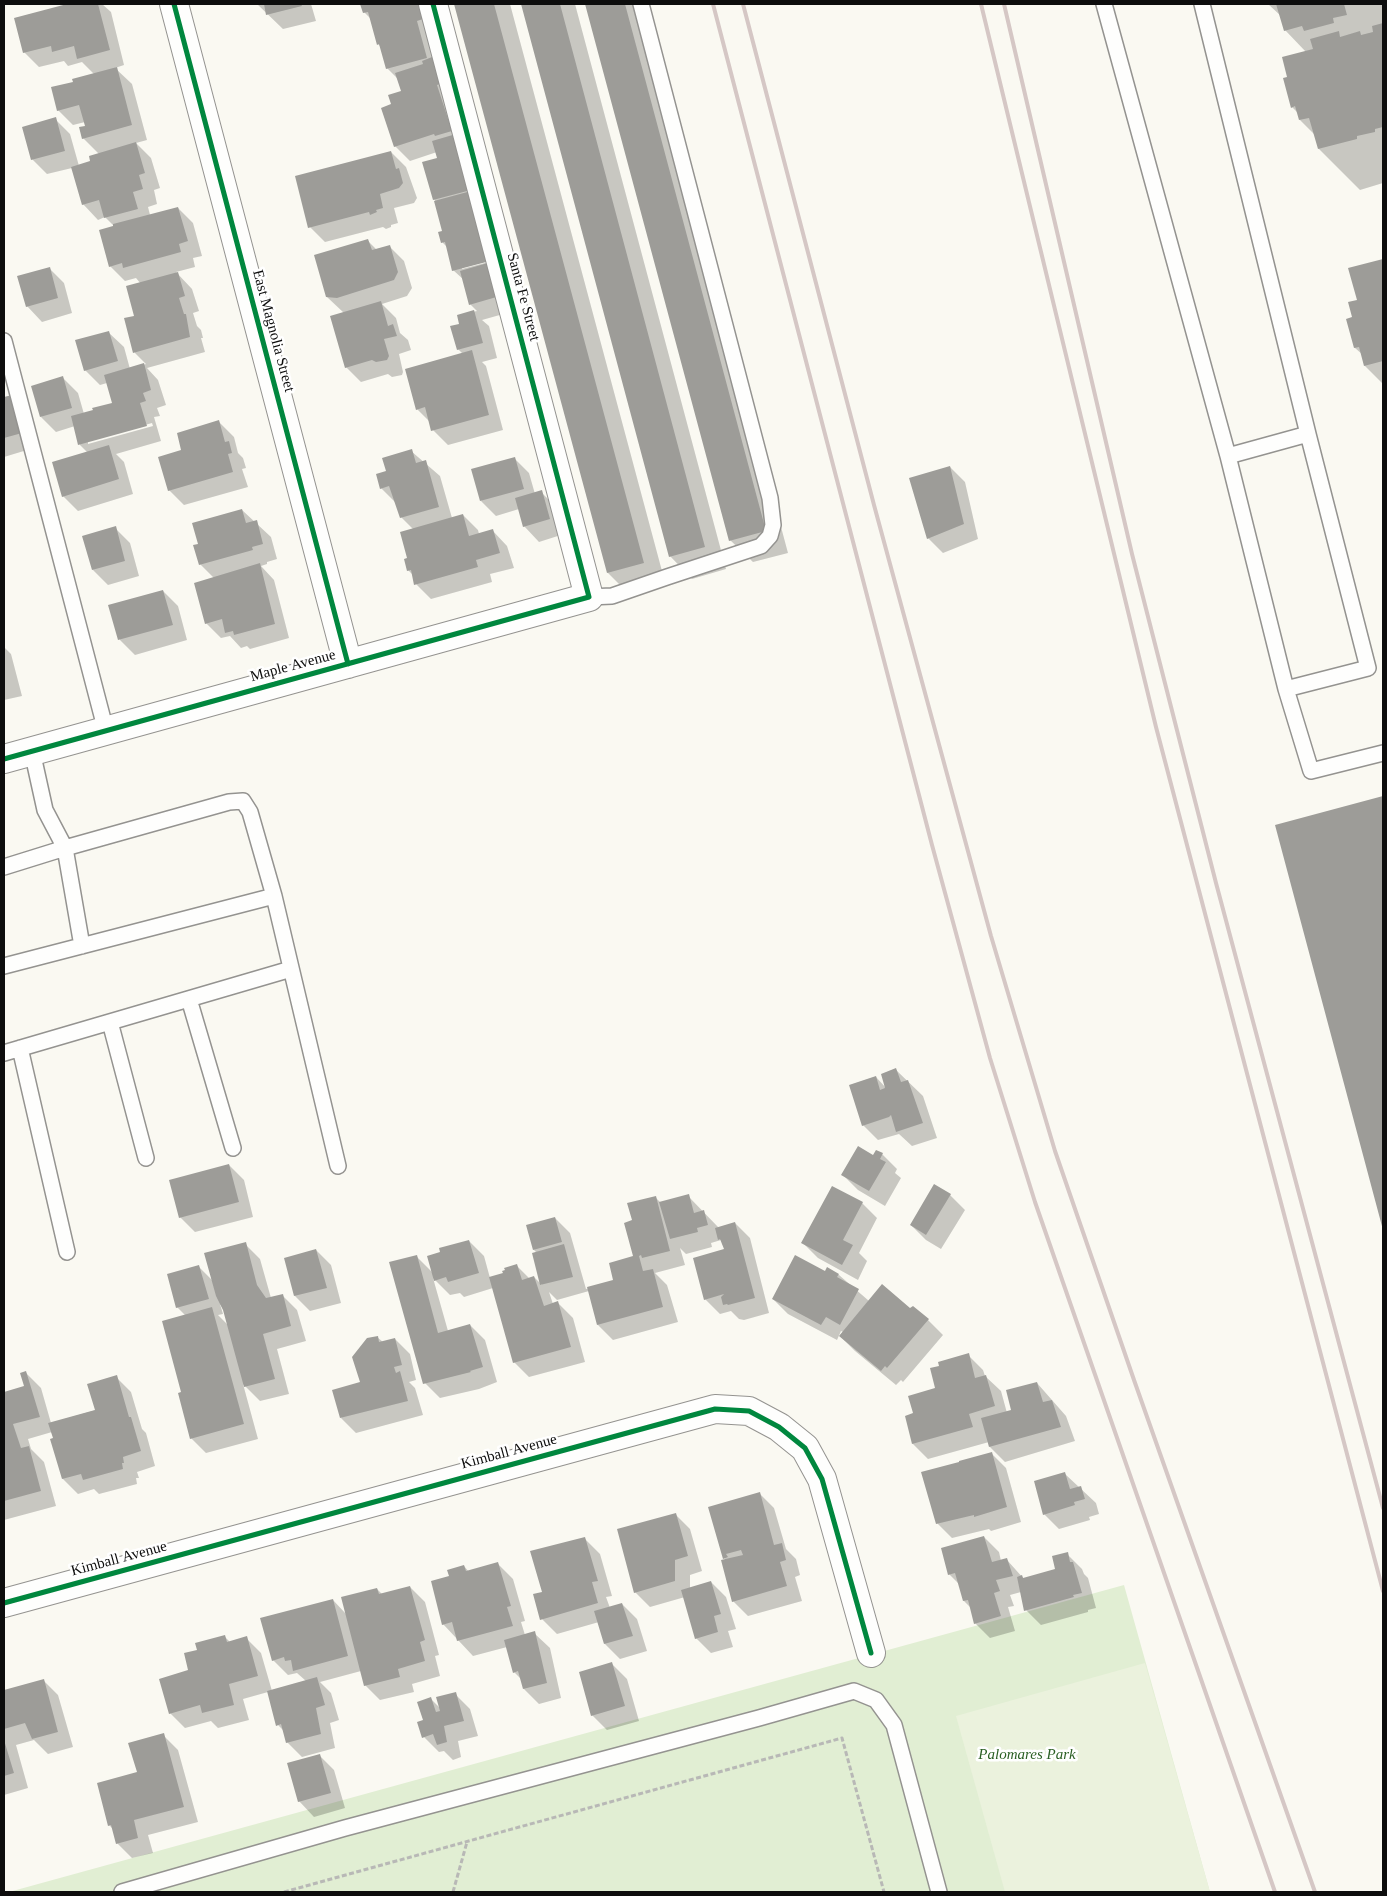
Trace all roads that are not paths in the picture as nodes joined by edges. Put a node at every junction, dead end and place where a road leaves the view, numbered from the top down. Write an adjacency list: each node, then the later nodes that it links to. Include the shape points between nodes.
1 (174, 4): 10 (street, East Magnolia Street)
2 (433, 4): 9 (street, Santa Fe Street)
3 (640, 4): 9 (lane, via 767,489 773,525 770,536 761,546 612,596)
4 (1104, 4): 8 (lane)
5 (1202, 4): 7 (lane)
6 (4, 342): 12 (lane)
7 (1308, 434): 8 (lane); 11 (lane, via 1368,668)
8 (1228, 456): 11 (lane)
9 (589, 598): 10 (street, Maple Avenue)
10 (348, 664): 12 (street, Maple Avenue)
11 (1286, 689): 14 (lane, via 1311,771)
12 (106, 731): 13 (street, Maple Avenue)
13 (32, 751): 15 (street, Maple Avenue); 16 (lane, via 46,810)
14 (1383, 753)
15 (4, 759)
16 (65, 848): 17 (lane); 18 (lane, via 229,802 243,801 250,812); 19 (lane)
17 (4, 867)
18 (274, 896): 19 (lane); 21 (lane)
19 (82, 946): 20 (lane)
20 (4, 966)
21 (292, 969): 22 (lane); 28 (lane)
22 (189, 999): 23 (lane); 26 (lane)
23 (110, 1022): 24 (lane); 27 (lane)
24 (20, 1048): 25 (lane); 29 (lane)
25 (4, 1053)
26 (233, 1148)
27 (146, 1158)
28 (338, 1166)
29 (68, 1252)
30 (4, 1603): 31 (street, Kimball Avenue, via 715,1409 749,1411 780,1428 805,1448 822,1479)
31 (870, 1653)
32 (122, 1892): 33 (lane, via 345,1828 854,1691 876,1700 894,1725)
33 (939, 1892)

